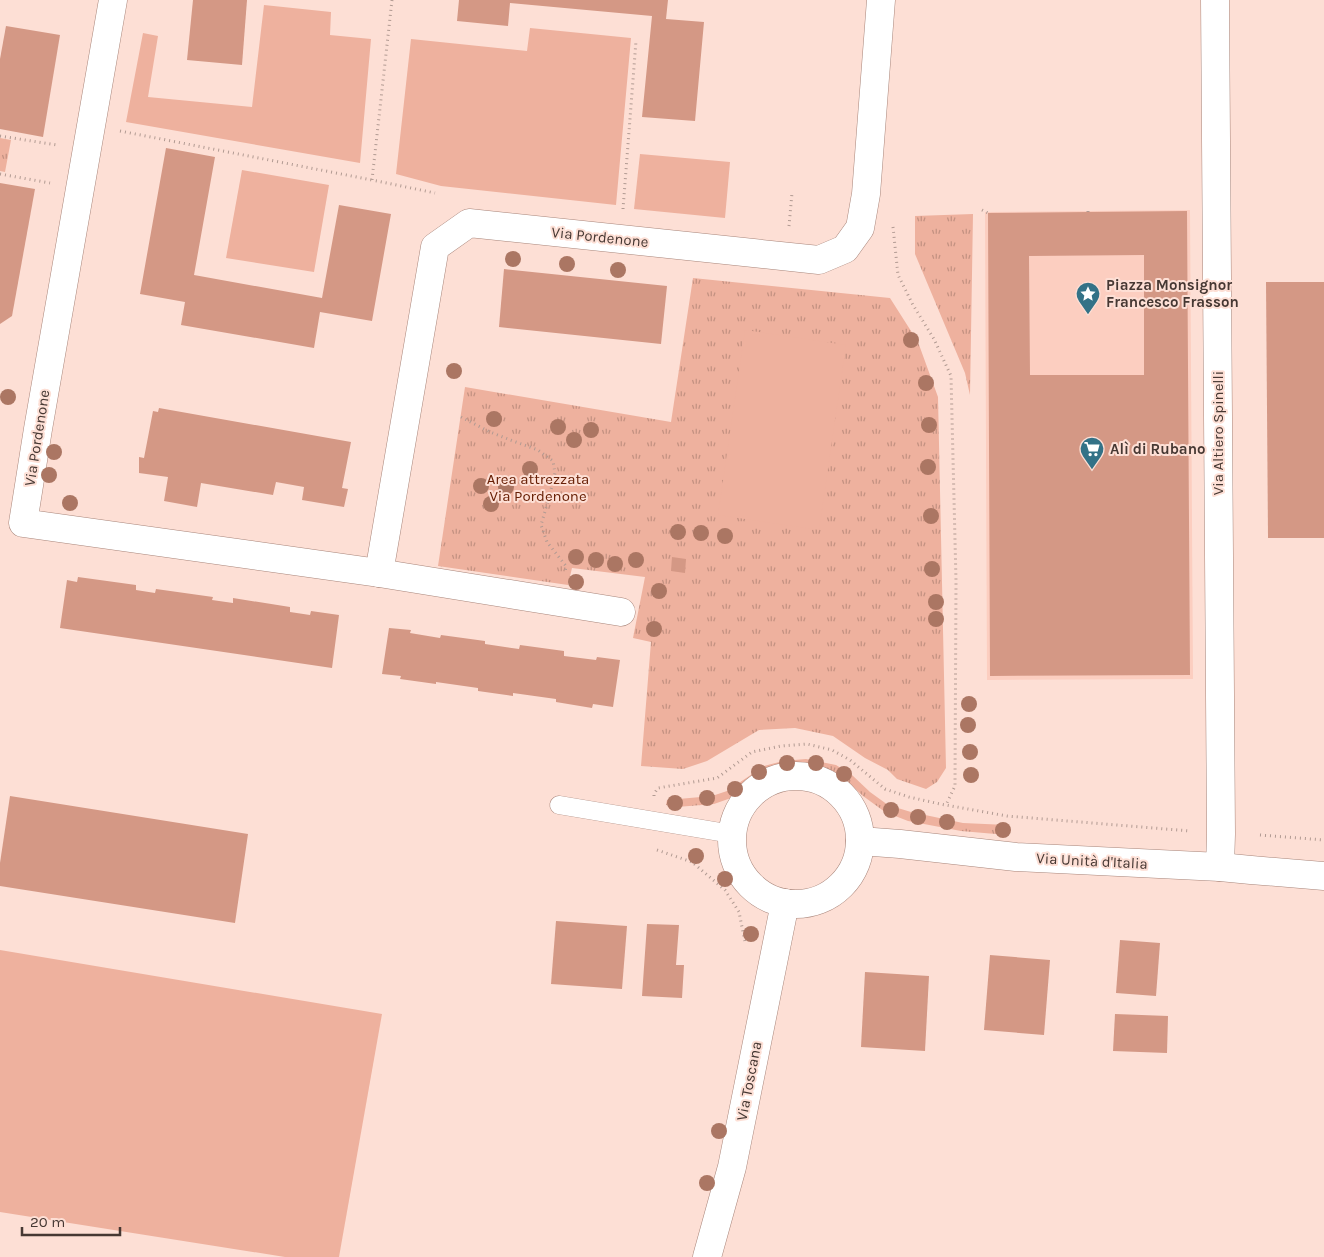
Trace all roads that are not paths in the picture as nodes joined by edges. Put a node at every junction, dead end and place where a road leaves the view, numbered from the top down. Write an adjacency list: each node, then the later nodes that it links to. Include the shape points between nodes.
1 (114, 0): 4 (street, Via Pordenone, via 23,522)
2 (881, 0): 4 (street, Via Pordenone, via 866,194 860,228 845,249 820,260 469,224 435,247)
3 (1215, 0): 9 (street, Via Altiero Spinelli)
4 (379, 573): 5 (street, Via Pordenone)
5 (622, 612)
6 (559, 805): 7 (lane)
7 (732, 834): 8 (street, via 738,813 750,795 768,782 788,776 810,777 830,785 846,800 857,819); 11 (street, via 737,865 745,879 770,899)
8 (860, 841): 9 (street, Via Unità d'Italia, via 1016,857); 11 (street, via 850,876 837,889 822,899 804,904)
9 (1220, 867): 10 (street, Via Unità d'Italia)
10 (1324, 876)
11 (785, 903): 12 (street, Via Toscana, via 732,1167)
12 (707, 1257)

